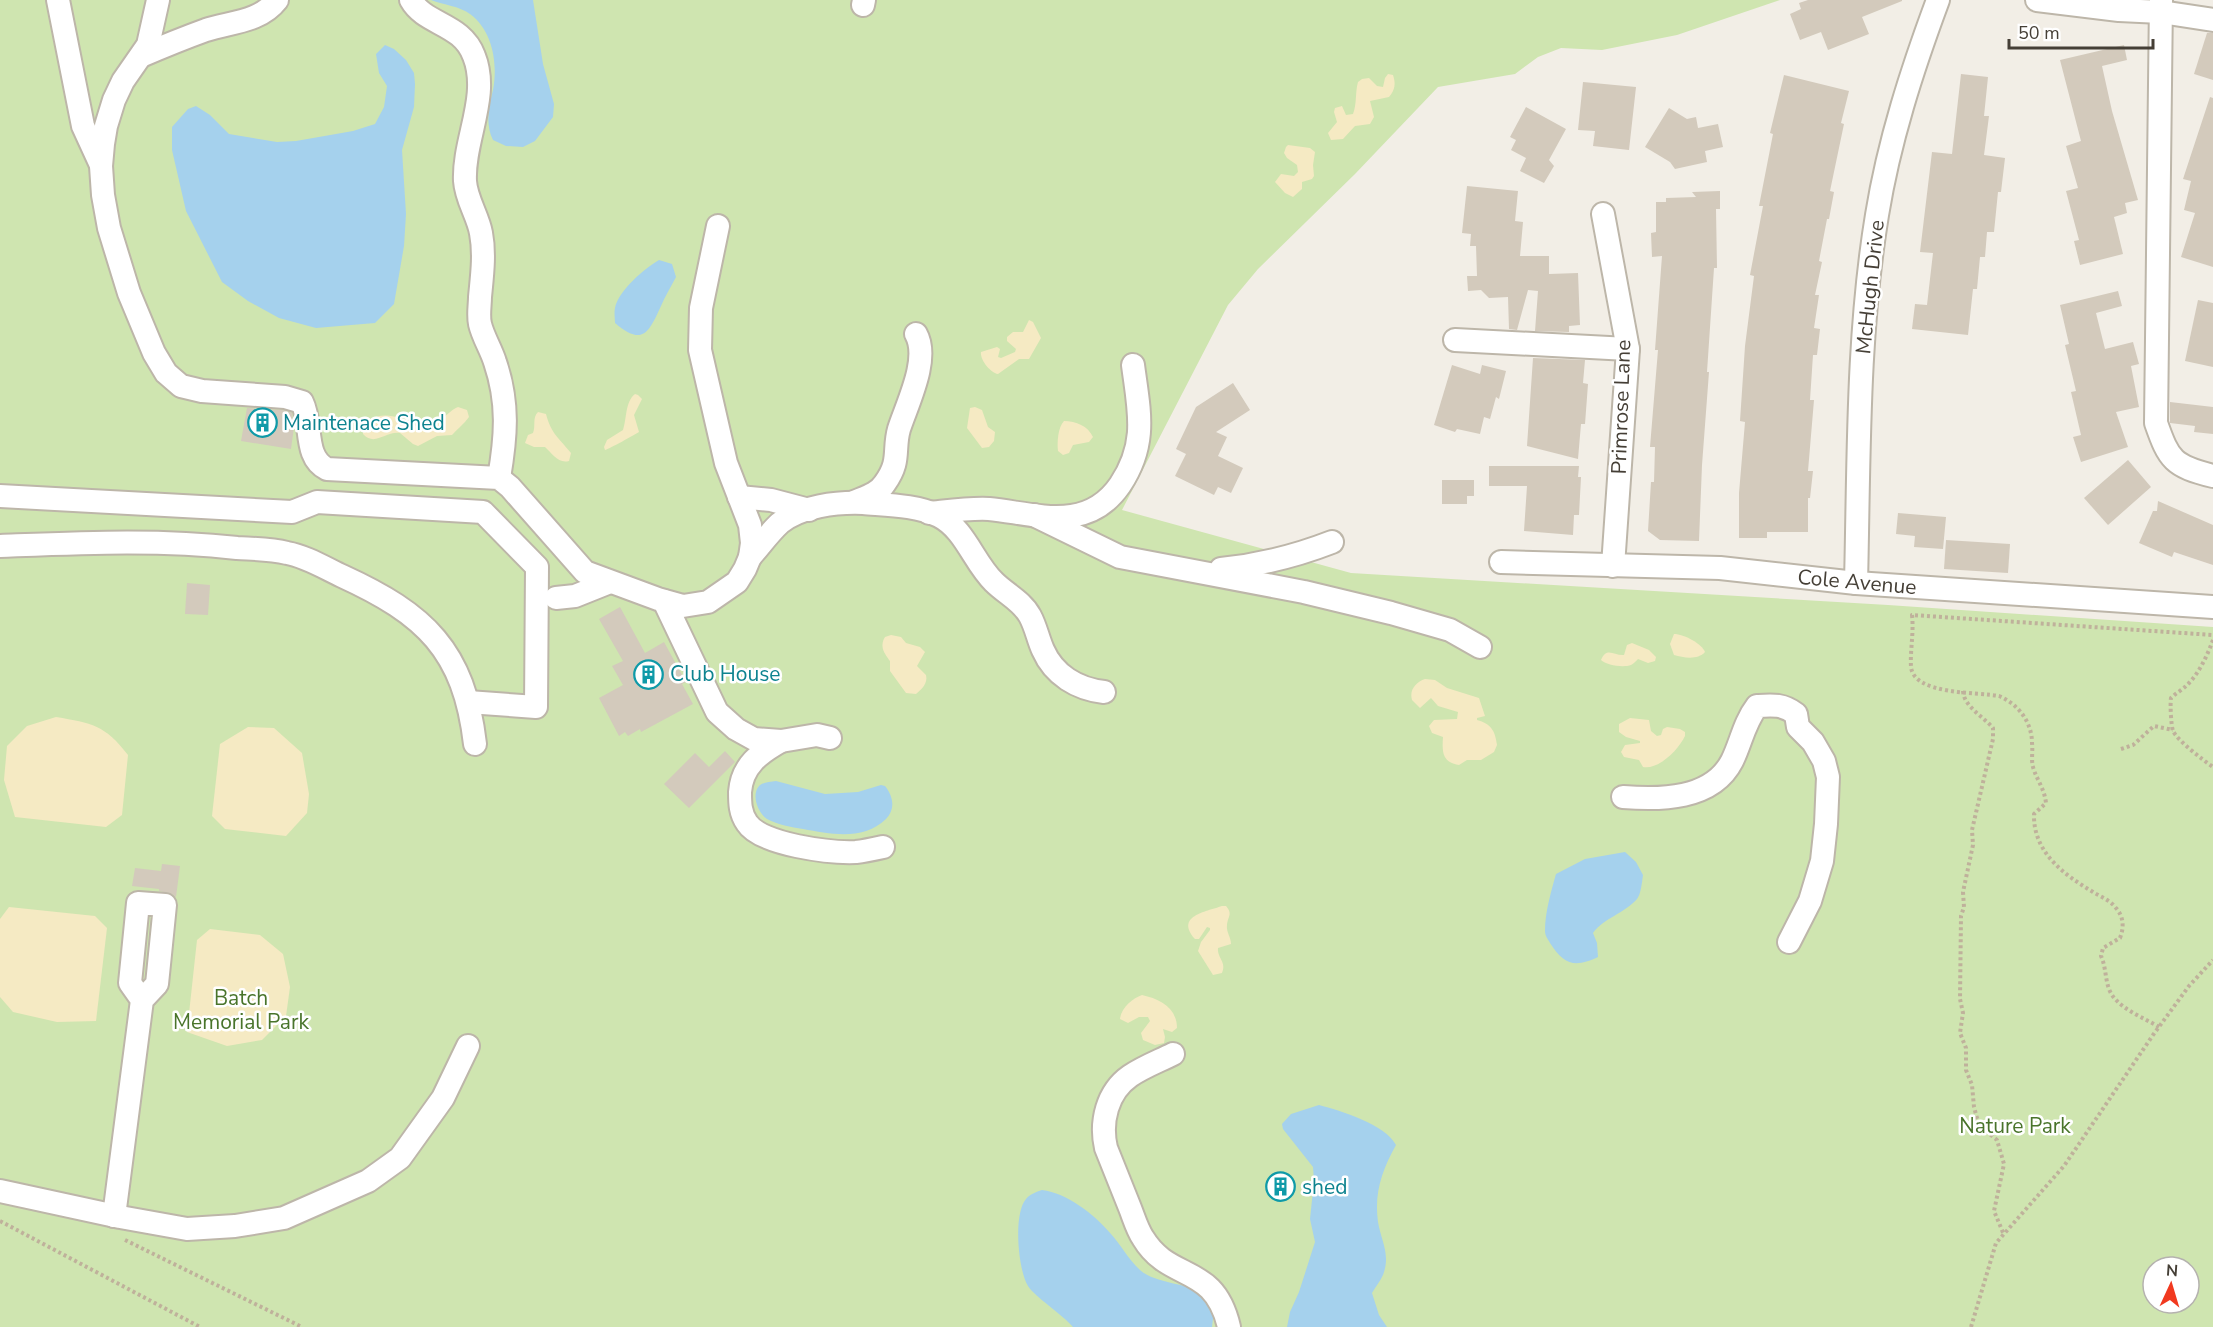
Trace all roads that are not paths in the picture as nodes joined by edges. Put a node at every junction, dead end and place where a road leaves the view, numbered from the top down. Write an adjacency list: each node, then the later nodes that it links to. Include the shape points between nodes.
1 (58, 0): 10 (street, via 83,126)
2 (158, 0): 9 (street, via 153,30)
3 (277, 0): 9 (street, via 249,20 208,30)
4 (411, 0): 18 (street, via 467,42 479,71 465,182 482,235 480,323 495,363 507,421)
5 (1938, 0): 32 (street, McHugh Drive, via 1893,141 1869,266 1863,338)
6 (2037, 0): 7 (street, via 2119,10)
7 (2161, 6): 8 (street); 17 (street, via 2156,423 2167,453 2182,466)
8 (2213, 20)
9 (141, 56): 10 (street, via 114,100)
10 (101, 166): 18 (street, via 109,228 129,293 154,352 166,373 181,386 302,402 312,454 318,465 327,469)
11 (1603, 214): 15 (street, Primrose Lane)
12 (718, 226): 20 (street, via 701,308 700,350 726,463)
13 (916, 334): 21 (street, via 920,347 918,368 898,435 892,472 881,488)
14 (1455, 340): 15 (street)
15 (1628, 349): 29 (street, Primrose Lane)
16 (1133, 365): 24 (street, via 1139,441 1128,472 1102,505 1087,514)
17 (2213, 476)
18 (499, 478): 31 (street, via 585,572)
19 (0, 496): 38 (street, via 292,512 317,502 483,512 537,567 536,706)
20 (739, 497): 22 (street); 27 (street, via 750,525)
21 (853, 503): 22 (street); 23 (street, via 914,508)
22 (809, 510): 27 (street, via 782,522)
23 (929, 513): 24 (street, via 988,509); 37 (street, via 940,516 957,531 994,582 1024,606 1046,656 1058,672 1076,685)
24 (1034, 515): 30 (street, via 1120,557)
25 (1332, 542): 30 (street, via 1249,566)
26 (0, 546): 38 (street, via 189,543 289,553 375,592 415,618 437,640 458,673)
27 (750, 557): 34 (street, via 737,582 708,602 683,606)
28 (1502, 562): 29 (street, Cole Avenue)
29 (1613, 566): 32 (street, Cole Avenue, via 1720,567)
30 (1190, 571): 36 (street, via 1304,591 1391,613 1450,630)
31 (610, 582): 33 (street, via 575,596); 34 (street)
32 (1856, 584): 35 (street, Cole Avenue)
33 (556, 598)
34 (664, 601): 40 (street, via 717,712 754,740)
35 (2213, 607)
36 (1480, 647)
37 (1104, 692)
38 (468, 702): 41 (street)
39 (830, 738): 40 (street, via 817,735)
40 (781, 741): 43 (street, via 746,768 740,807 747,825 775,841 820,850 855,852)
41 (475, 744)
42 (1623, 797): 44 (street, via 1668,798 1707,787 1723,776 1757,706 1786,706 1796,714 1798,727 1824,760 1828,777 1822,861 1809,901)
43 (883, 847)
44 (1789, 942)
45 (142, 1000): 49 (street)
46 (468, 1046): 49 (street, via 443,1098 400,1158 368,1181 284,1218 187,1229)
47 (1173, 1054): 50 (street, via 1130,1076 1118,1088 1109,1102 1103,1135 1143,1238 1157,1255 1214,1291)
48 (0, 1191): 49 (street)
49 (114, 1226)
50 (1229, 1327)

